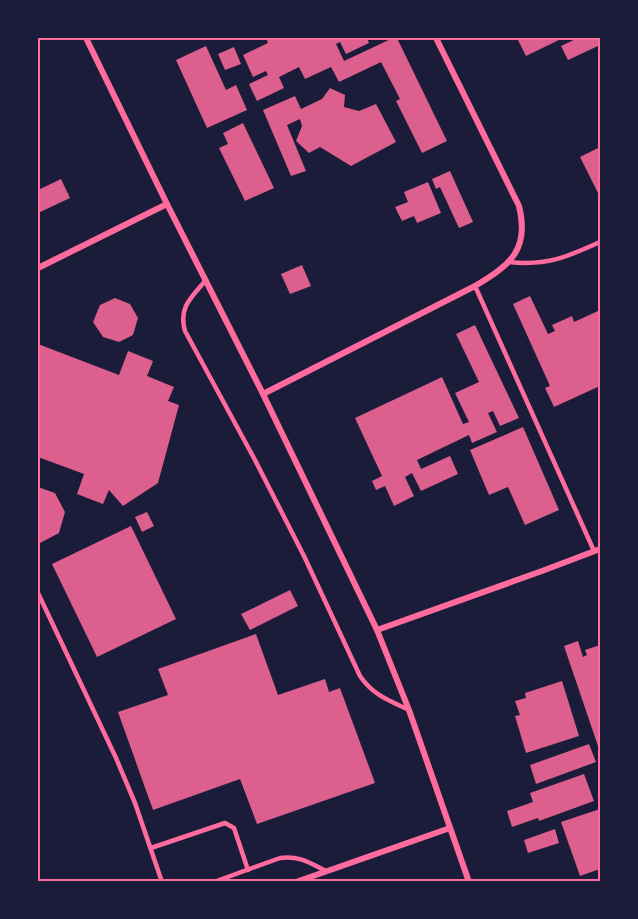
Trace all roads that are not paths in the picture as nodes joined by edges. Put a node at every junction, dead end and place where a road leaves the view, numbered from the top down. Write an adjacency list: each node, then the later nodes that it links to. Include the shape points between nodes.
1 (86, 38): 3 (street)
2 (436, 38): 5 (street, via 519,206 522,236)
3 (167, 204): 6 (street); 7 (street)
4 (600, 242): 5 (lane, via 557,260)
5 (509, 262): 8 (street)
6 (38, 268)
7 (206, 280): 9 (street); 13 (lane, via 184,307 185,331 309,566 360,676 375,693)
8 (475, 286): 9 (street); 10 (lane)
9 (263, 394): 12 (street)
10 (597, 550): 12 (street)
11 (38, 593): 15 (lane, via 116,758)
12 (377, 630): 13 (street)
13 (409, 710): 14 (street)
14 (450, 828): 17 (street); 21 (street)
15 (152, 848): 16 (lane, via 225,823 234,828); 18 (lane)
16 (248, 870): 17 (lane, via 288,857); 19 (lane)
17 (326, 871): 20 (street)
18 (162, 882)
19 (214, 882)
20 (296, 882)
21 (469, 882)

